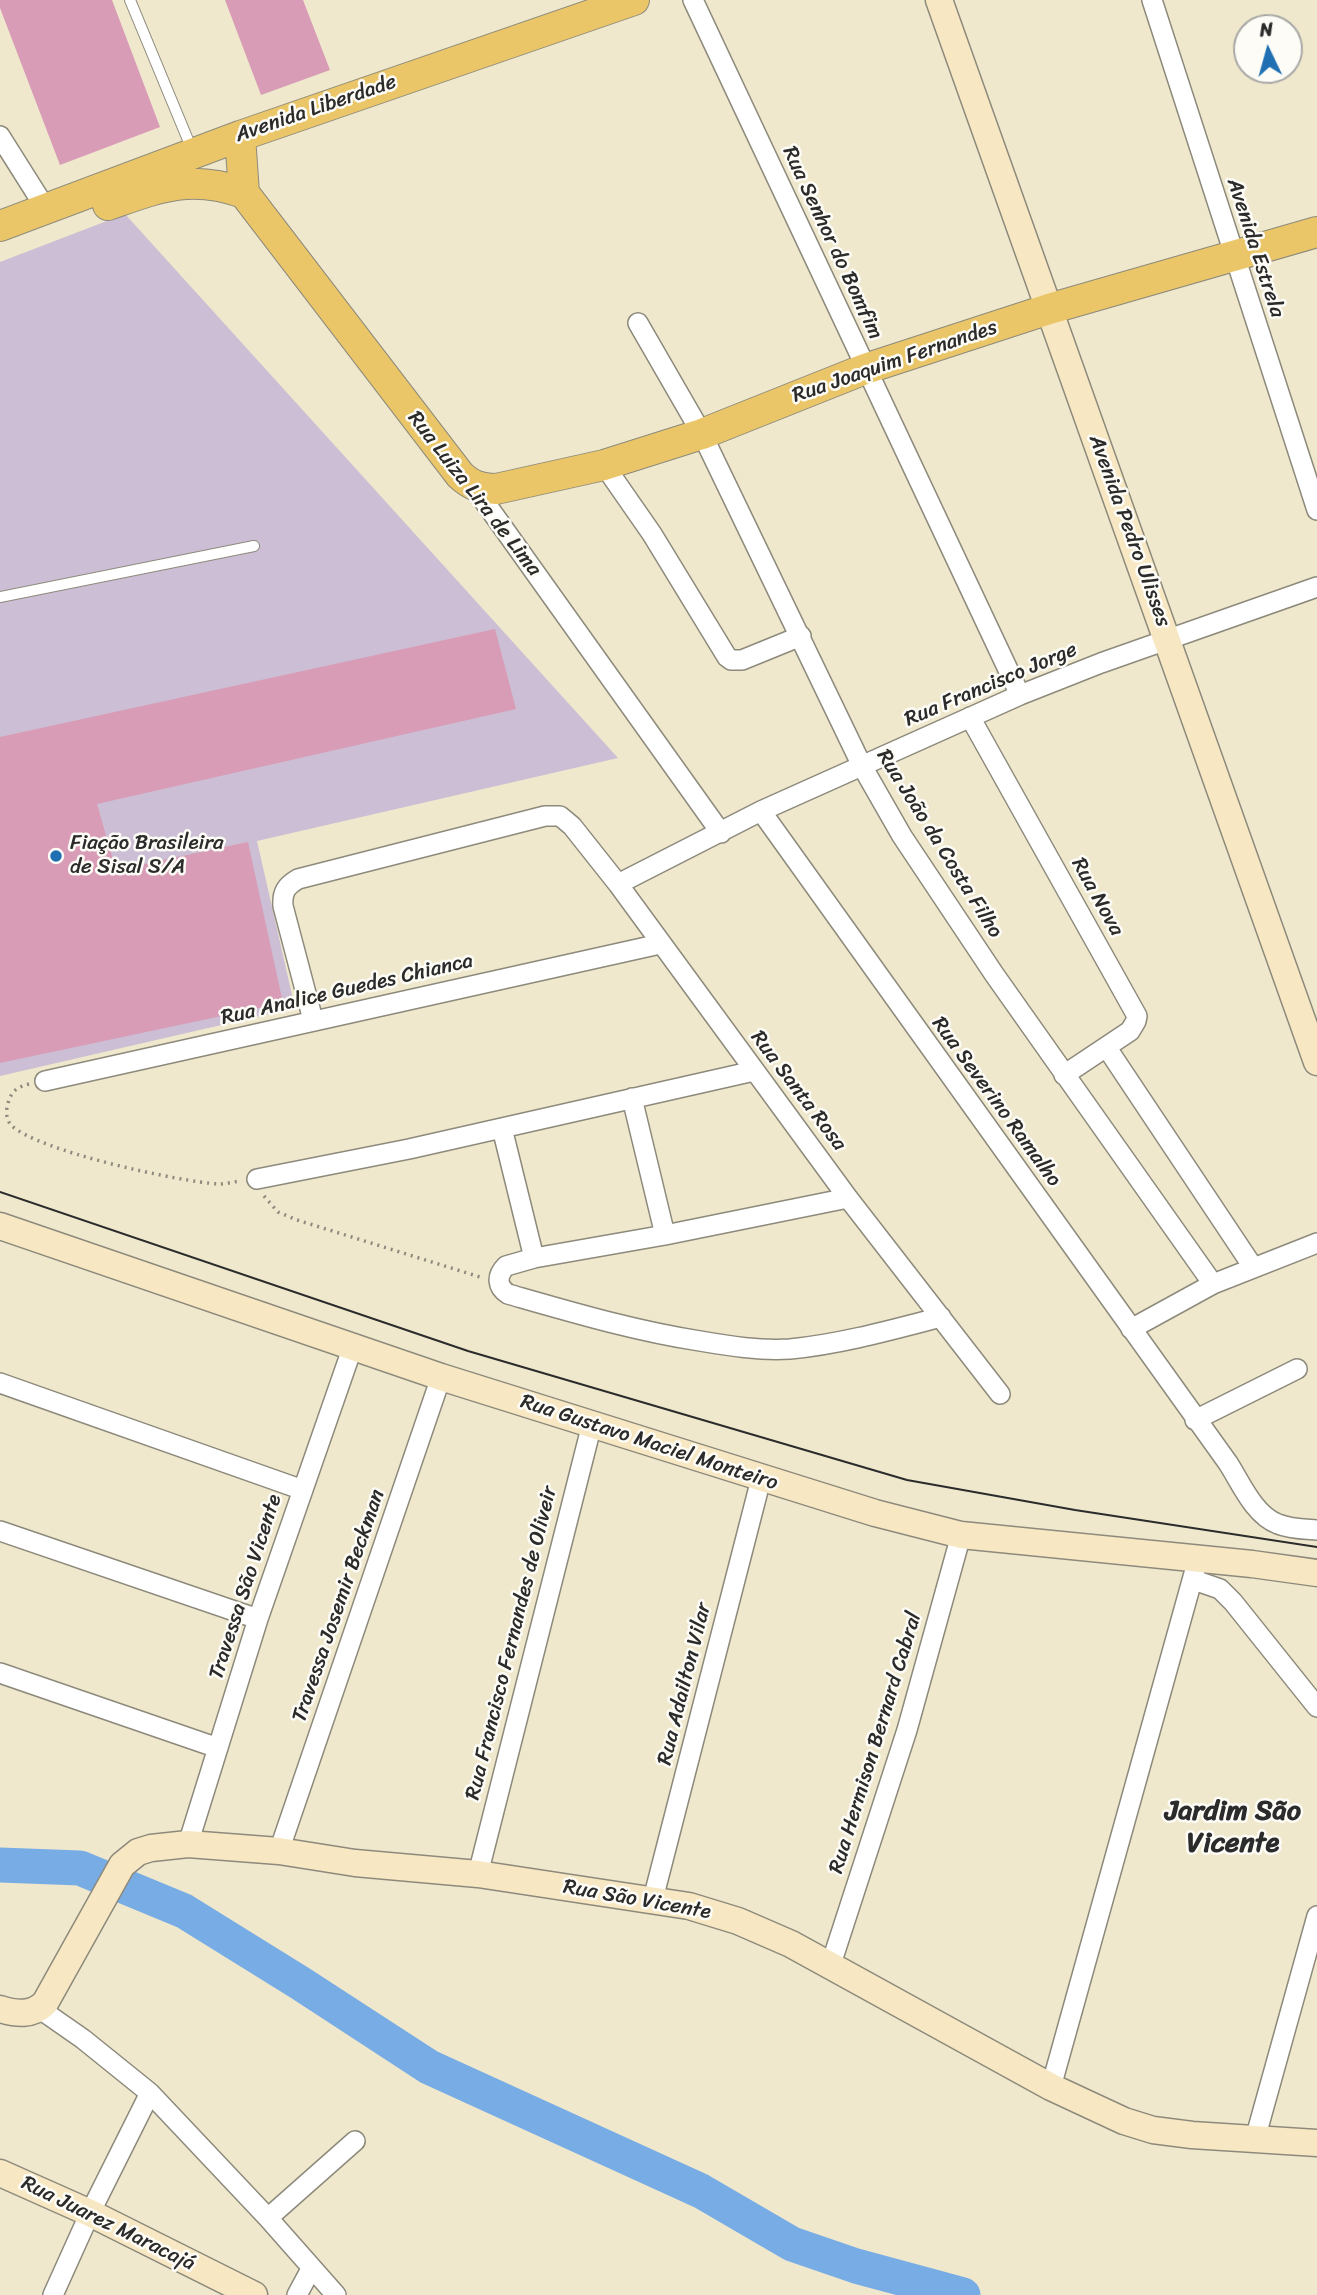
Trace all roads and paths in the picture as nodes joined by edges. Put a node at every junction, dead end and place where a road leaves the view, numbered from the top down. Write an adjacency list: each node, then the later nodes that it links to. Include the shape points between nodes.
1 (130, 0): 8 (lane)
2 (634, 0): 7 (main road, Avenida Liberdade, via 583,13)
3 (693, 0): 17 (street, Rua Senhor do Bomfim)
4 (939, 0): 15 (street, Avenida Pedro Ulisses)
5 (1152, 0): 14 (street, Avenida Estrela)
6 (0, 136): 10 (street)
7 (240, 136): 8 (main road, Avenida Liberdade); 9 (main road)
8 (193, 152): 10 (main road, Avenida Liberdade)
9 (244, 193): 13 (main road, via 205,183 168,186); 20 (main road, Rua Luiza Lira de Lima, via 460,475)
10 (46, 209): 11 (main road, Avenida Liberdade)
11 (0, 226)
12 (1317, 232): 14 (main road, Rua Joaquim Fernandes)
13 (0, 246)
14 (1234, 258): 15 (main road, Rua Joaquim Fernandes); 21 (street, Avenida Estrela)
15 (1049, 309): 17 (main road, Rua Joaquim Fernandes); 26 (street, Avenida Pedro Ulisses)
16 (638, 323): 18 (street, Rua João da Costa Filho)
17 (865, 369): 18 (main road, Rua Joaquim Fernandes); 27 (street, Rua Senhor do Bomfim)
18 (702, 433): 19 (main road, Rua Joaquim Fernandes); 25 (street, Rua João da Costa Filho)
19 (604, 465): 20 (main road, Rua Joaquim Fernandes, via 496,489); 25 (street, via 727,657 742,660)
20 (474, 487): 31 (street, Rua Luiza Lira de Lima)
21 (1317, 510)
22 (254, 546): 24 (lane)
23 (1317, 587): 26 (street, Rua Francisco Jorge)
24 (0, 597)
25 (802, 636): 29 (street, Rua João da Costa Filho)
26 (1168, 640): 27 (street, Rua Francisco Jorge); 36 (street, Avenida Pedro Ulisses)
27 (1020, 695): 28 (street, Rua Francisco Jorge)
28 (970, 717): 29 (street, Rua Francisco Jorge); 35 (street, Rua Nova, via 1136,1016 1129,1031)
29 (862, 766): 30 (street, Rua Francisco Jorge); 38 (street, Rua João da Costa Filho, via 902,836)
30 (761, 811): 31 (street, Rua Francisco Jorge); 52 (street, Rua Severino Ramalho)
31 (721, 833): 32 (street, Rua Francisco Jorge)
32 (618, 884): 33 (street, Rua Santa Rosa); 34 (street, Rua Santa Rosa, via 560,816 545,816 298,879 285,889 283,906)
33 (660, 944): 34 (street, Rua Analice Guedes Chianca); 37 (street, Rua Santa Rosa)
34 (313, 1020): 39 (street, Rua Analice Guedes Chianca)
35 (1107, 1048): 38 (street, Rua Nova); 48 (street)
36 (1317, 1062)
37 (754, 1071): 40 (street); 43 (street, Rua Santa Rosa)
38 (1064, 1075): 50 (street, Rua João da Costa Filho)
39 (45, 1081): 42 (path, via 17,1087 6,1111 10,1124 31,1137 173,1178 221,1184)
40 (632, 1098): 41 (street); 45 (street)
41 (502, 1129): 42 (street); 47 (street)
42 (257, 1179): 49 (path, via 278,1212)
43 (848, 1198): 45 (street); 51 (street, Rua Santa Rosa)
44 (0, 1226): 53 (street, Rua Gustavo Maciel Monteiro)
45 (665, 1235): 47 (street)
46 (1317, 1243): 48 (street)
47 (534, 1258): 49 (street, via 506,1266)
48 (1253, 1267): 50 (street)
49 (499, 1283): 51 (street, via 508,1294 579,1315 738,1348 788,1349 848,1340)
50 (1213, 1284): 52 (street)
51 (941, 1317): 57 (street, Rua Santa Rosa)
52 (1131, 1329): 58 (street, Rua Severino Ramalho)
53 (353, 1346): 55 (street, Rua Gustavo Maciel Monteiro); 61 (street, Travessa São Vicente)
54 (1297, 1369): 58 (street)
55 (441, 1377): 59 (street, Rua Gustavo Maciel Monteiro); 72 (street, Travessa Josemir Beckman)
56 (0, 1383): 61 (street)
57 (1000, 1394)
58 (1195, 1420): 63 (street, Rua Severino Ramalho, via 1268,1519)
59 (592, 1424): 60 (street, Rua Gustavo Maciel Monteiro); 73 (street, Rua Francisco Fernandes de Oliveir)
60 (761, 1479): 64 (street, Rua Gustavo Maciel Monteiro); 74 (street, Rua Adailton Vilar)
61 (303, 1490): 67 (street, Travessa São Vicente)
62 (0, 1531): 67 (street)
63 (1317, 1531)
64 (961, 1535): 65 (street, Rua Gustavo Maciel Monteiro); 76 (street, Rua Hermison Bernard Cabral, via 907,1730)
65 (1196, 1570): 66 (street, Rua Gustavo Maciel Monteiro, via 1252,1564); 69 (street, via 1233,1602); 79 (street)
66 (1317, 1573)
67 (258, 1619): 70 (street, Travessa São Vicente)
68 (0, 1673): 70 (street)
69 (1317, 1707)
70 (218, 1748): 71 (street, Travessa São Vicente)
71 (188, 1844): 72 (street, Rua São Vicente); 78 (street, Rua São Vicente, via 151,1847 121,1865)
72 (279, 1851): 73 (street, Rua São Vicente)
73 (478, 1874): 74 (street, Rua São Vicente)
74 (653, 1899): 76 (street, Rua São Vicente, via 738,1921)
75 (1317, 1916): 81 (street)
76 (831, 1964): 79 (street, Rua São Vicente)
77 (0, 2009): 78 (street, via 19,2013)
78 (40, 2009): 80 (street)
79 (1051, 2087): 81 (street, Rua São Vicente, via 1153,2130)
80 (150, 2093): 85 (street); 86 (street)
81 (1255, 2139): 83 (street, Rua São Vicente)
82 (355, 2141): 86 (street)
83 (1317, 2143)
84 (0, 2173): 85 (street, Rua Juarez Maracajá)
85 (90, 2213): 88 (street); 89 (street, Rua Juarez Maracajá)
86 (268, 2218): 87 (street)
87 (311, 2269): 90 (street); 91 (street)
88 (53, 2295)
89 (254, 2295)
90 (297, 2295)
91 (336, 2295)

